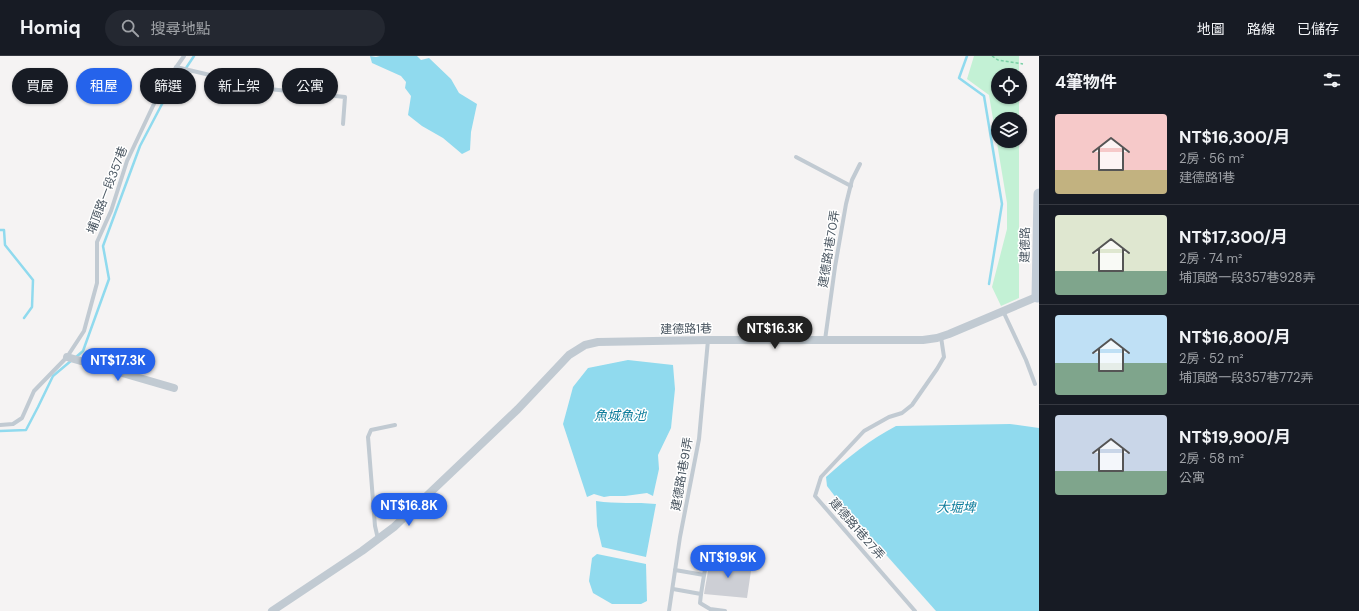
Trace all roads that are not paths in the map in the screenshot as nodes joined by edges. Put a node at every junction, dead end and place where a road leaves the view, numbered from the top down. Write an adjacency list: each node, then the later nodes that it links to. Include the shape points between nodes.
1 (184, 56): 2 (lane, 埔頂路一段357巷)
2 (176, 67): 3 (lane, via 269,89 345,97); 13 (lane, 埔頂路一段357巷, via 161,90 127,162 111,211 97,242 98,283 84,331)
3 (343, 124)
4 (796, 157): 6 (lane)
5 (860, 164): 6 (lane, 建德路1巷70弄)
6 (851, 186): 12 (lane, 建德路1巷70弄, via 835,267)
7 (1039, 194): 8 (street, 建德路)
8 (1038, 296): 9 (street, 建德路1巷)
9 (1003, 310): 10 (street, 建德路1巷); 14 (lane)
10 (941, 337): 12 (street, 建德路1巷, via 923,340); 28 (lane, 建德路1巷27弄, via 944,357 912,405 902,413 864,431 821,477 815,496)
11 (708, 340): 12 (street, 建德路1巷); 18 (street, 建德路1巷, via 598,342 585,345 570,355 518,409); 19 (lane, 建德路1巷91弄, via 699,439)
12 (825, 340)
13 (67, 357): 15 (street); 16 (lane, 埔頂路一段357巷, via 34,391 22,418 13,424)
14 (1035, 384)
15 (174, 388)
16 (0, 424)
17 (395, 425): 18 (lane, via 371,430 368,437)
18 (378, 540): 25 (street, 建德路1巷)
19 (675, 570): 21 (lane); 22 (lane, 建德路1巷91弄)
20 (705, 570): 21 (lane)
21 (704, 575): 23 (lane)
22 (673, 589): 23 (lane); 26 (lane, 建德路1巷91弄)
23 (701, 594): 24 (lane, via 700,603)
24 (709, 610): 27 (lane)
25 (272, 611)
26 (669, 611)
27 (725, 611)
28 (915, 611)

